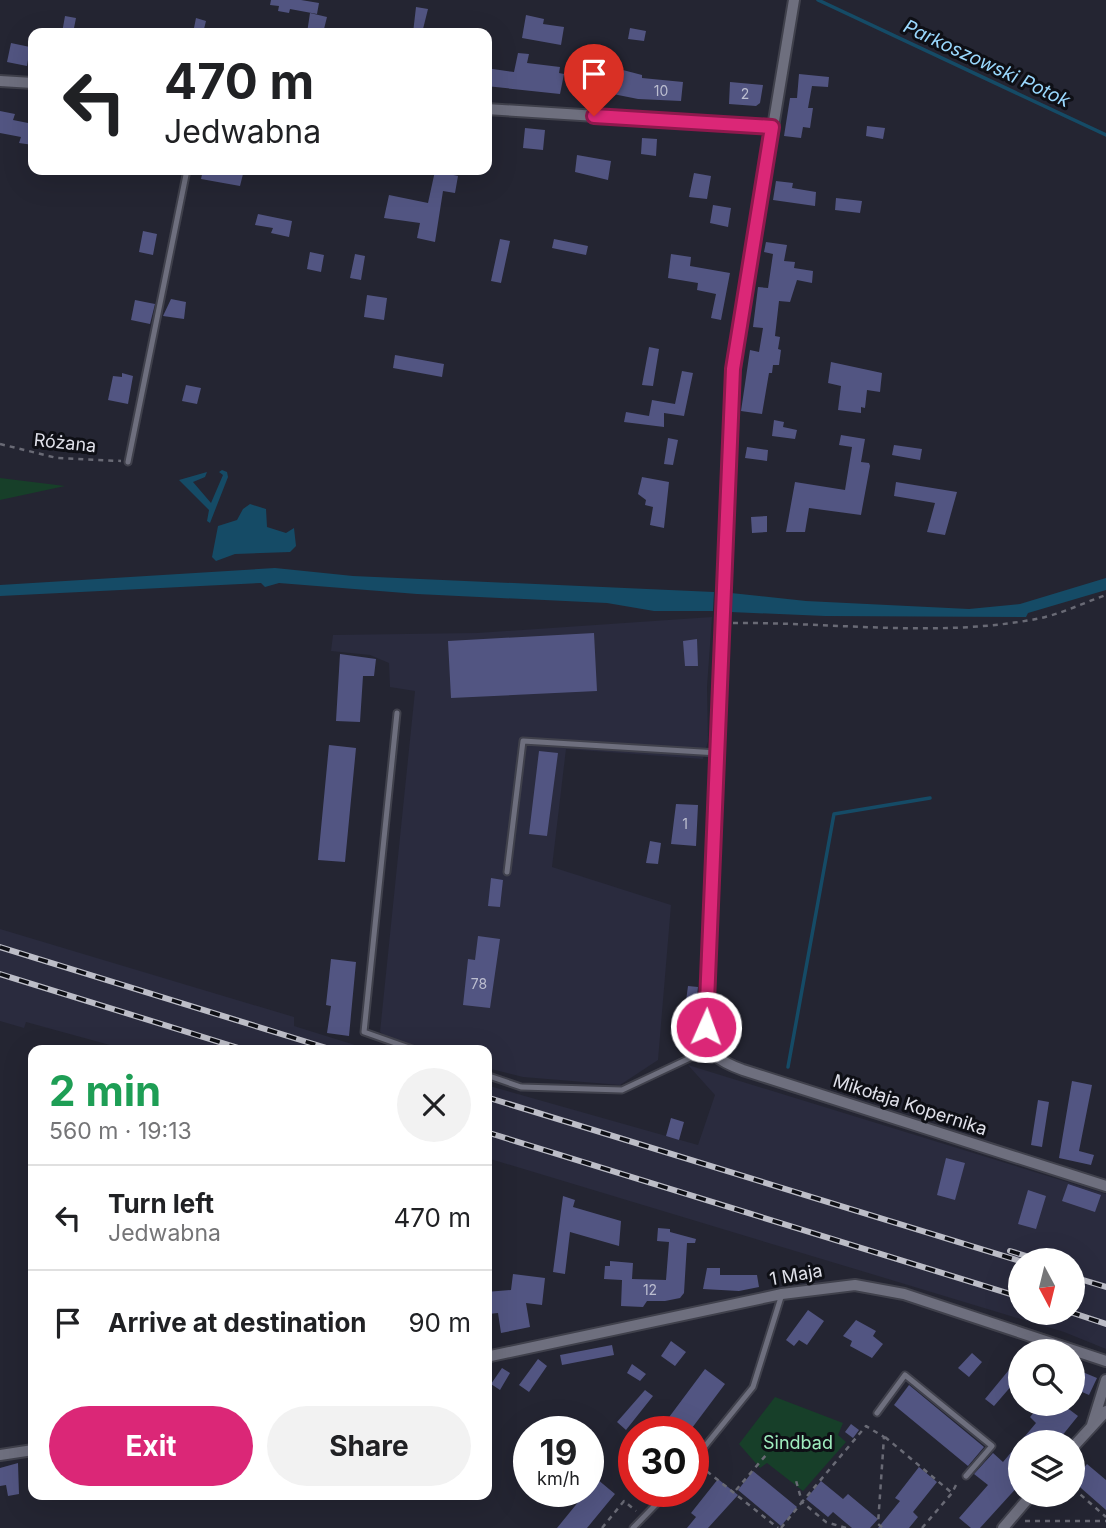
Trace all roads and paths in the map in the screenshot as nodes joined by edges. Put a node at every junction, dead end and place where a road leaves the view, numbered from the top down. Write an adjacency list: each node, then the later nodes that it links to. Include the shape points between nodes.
1 (794, 0): 5 (street)
2 (0, 82): 3 (street)
3 (28, 83)
4 (492, 109): 5 (street)
5 (772, 127): 10 (street, via 733,369)
6 (186, 175): 8 (lane)
7 (0, 444): 8 (path, Różana, via 57,458)
8 (128, 462)
9 (1106, 595): 10 (path, via 1039,619 1005,624 932,628)
10 (723, 622): 12 (street)
11 (397, 713): 14 (lane, via 364,1032)
12 (718, 753): 13 (lane, via 523,741); 15 (street, via 706,1027)
13 (507, 872)
14 (401, 1045)
15 (709, 1049): 16 (lane, via 622,1090 521,1087); 17 (street, Mikołaja Kopernika, via 724,1063 743,1070)
16 (492, 1077)
17 (1106, 1185)
18 (782, 1294): 19 (street, 1 Maja); 20 (street, 1 Maja, via 845,1285 876,1287); 27 (lane, via 753,1387)
19 (492, 1356)
20 (1106, 1360)
21 (1106, 1380): 24 (street)
22 (1106, 1411): 24 (street)
23 (877, 1413): 32 (lane, via 905,1375 992,1446)
24 (1092, 1425): 25 (street)
25 (1085, 1433)
26 (884, 1437): 35 (path); 37 (path, via 866,1426); 47 (path, via 878,1524)
27 (709, 1441)
28 (28, 1451): 29 (street)
29 (0, 1455)
30 (766, 1455): 34 (path)
31 (709, 1472): 34 (path)
32 (964, 1475): 35 (path)
33 (795, 1477): 37 (path)
34 (735, 1491): 45 (path)
35 (953, 1493): 48 (path)
36 (1085, 1499): 41 (path)
37 (802, 1502): 45 (path); 46 (path, via 826,1522)
38 (654, 1507): 40 (lane)
39 (1021, 1507): 49 (street)
40 (644, 1517): 43 (path, via 624,1501); 44 (lane)
41 (1106, 1519): 42 (path)
42 (1021, 1521)
43 (602, 1528)
44 (633, 1528)
45 (780, 1528)
46 (846, 1528)
47 (883, 1528)
48 (922, 1528)
49 (1003, 1528)

